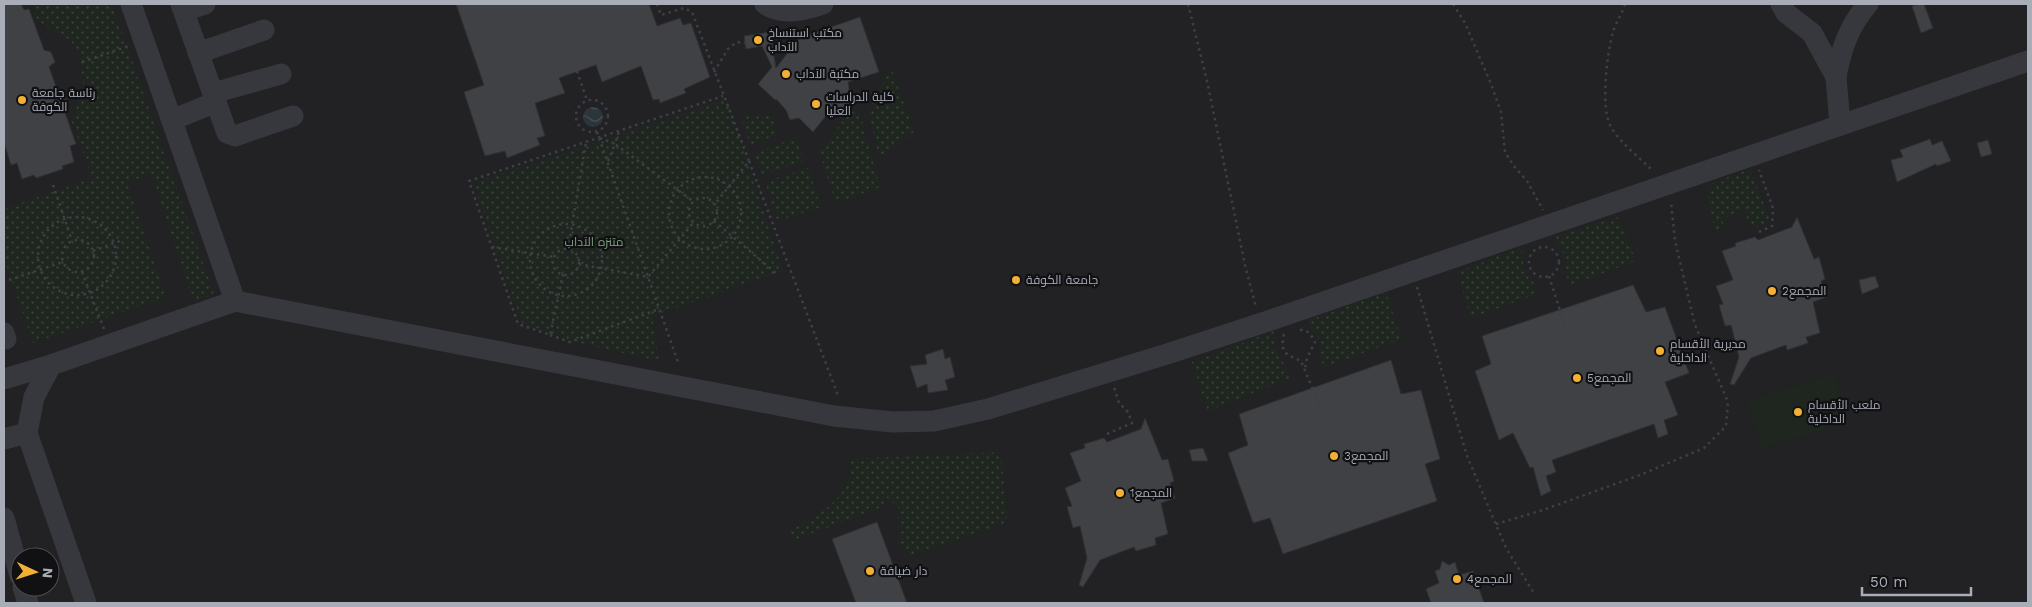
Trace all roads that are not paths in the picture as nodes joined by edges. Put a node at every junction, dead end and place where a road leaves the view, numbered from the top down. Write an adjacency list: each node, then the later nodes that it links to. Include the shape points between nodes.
1 (131, 4): 15 (street)
2 (205, 4): 7 (street)
3 (765, 4): 4 (street, via 788,12)
4 (823, 4)
5 (1780, 4): 12 (street, via 1786,13 1812,33)
6 (1868, 4): 12 (street, via 1849,30 1840,53)
7 (182, 8): 9 (street)
8 (264, 30): 9 (street)
9 (198, 53): 13 (street)
10 (2028, 61): 16 (street)
11 (281, 74): 13 (street)
12 (1836, 77): 16 (street)
13 (214, 98): 14 (street, via 231,136); 15 (street)
14 (293, 116)
15 (172, 120): 17 (street)
16 (1840, 124): 17 (street, via 1167,354 988,409 934,421 893,422 834,416)
17 (235, 301): 18 (street)
18 (51, 365): 19 (street); 20 (street, via 34,397)
19 (4, 379)
20 (27, 433): 21 (street); 24 (street)
21 (4, 439)
22 (4, 518): 23 (street)
23 (12, 547)
24 (86, 603)

